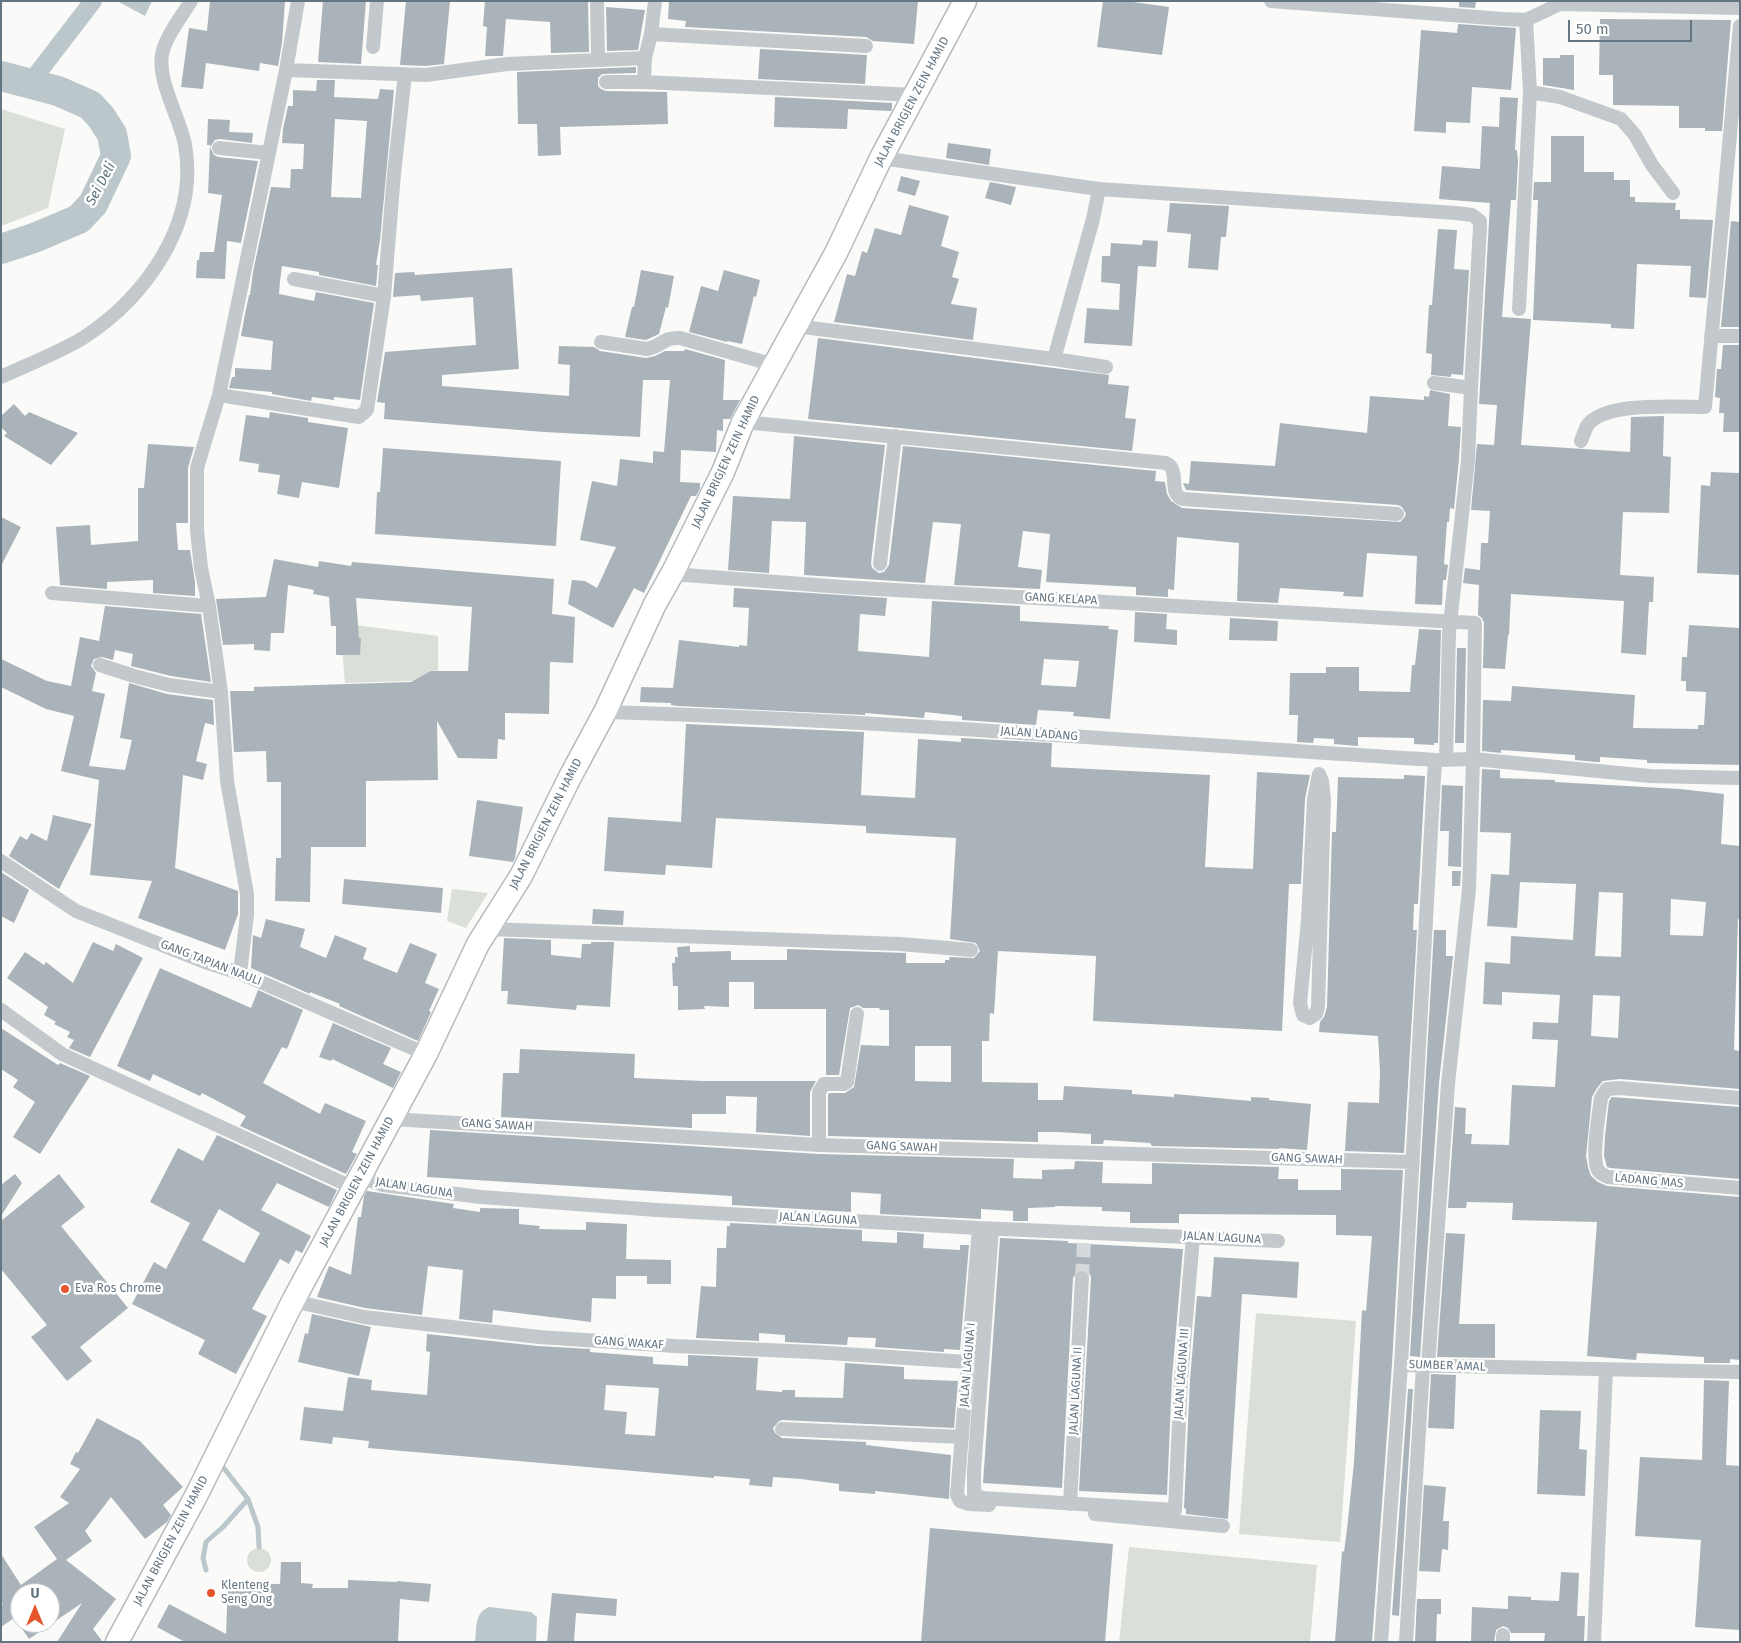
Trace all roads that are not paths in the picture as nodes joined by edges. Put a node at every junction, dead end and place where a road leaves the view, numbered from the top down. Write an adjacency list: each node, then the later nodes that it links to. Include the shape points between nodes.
1 (191, 1): 41 (street, via 163,48 164,83 185,144 187,163 182,213 170,244 134,295 110,318 82,338)
2 (298, 1): 20 (street)
3 (376, 1): 17 (street)
4 (597, 1): 19 (street)
5 (655, 1): 15 (street)
6 (965, 1): 25 (main road, JALAN BRIGJEN ZEIN HAMID)
7 (1271, 1): 9 (street)
8 (1454, 1): 12 (street)
9 (1287, 2): 12 (street)
10 (1560, 3): 11 (street); 13 (street)
11 (1740, 8)
12 (1452, 16): 13 (street)
13 (1526, 20): 24 (street)
14 (1740, 26): 35 (street)
15 (651, 34): 16 (street); 18 (street)
16 (866, 46)
17 (373, 47)
18 (645, 58): 19 (street); 23 (street)
19 (598, 59): 21 (street, via 507,64 443,74)
20 (286, 70): 21 (street); 27 (street)
21 (405, 74): 32 (street)
22 (606, 82): 23 (street)
23 (644, 82): 25 (street)
24 (1530, 92): 30 (street, via 1560,96 1621,120 1635,135); 33 (street)
25 (915, 95): 28 (main road, JALAN BRIGJEN ZEIN HAMID)
26 (218, 148): 27 (street)
27 (269, 153): 44 (street)
28 (881, 158): 29 (street); 34 (main road, JALAN BRIGJEN ZEIN HAMID, via 836,253)
29 (1099, 189): 38 (street, via 1094,219); 43 (street, via 1472,215 1480,221 1480,227)
30 (1673, 193)
31 (294, 279): 32 (street)
32 (384, 296): 44 (street, via 368,410 359,417)
33 (1519, 309)
34 (795, 326): 38 (street); 39 (main road, JALAN BRIGJEN ZEIN HAMID)
35 (1711, 336): 36 (street); 47 (street, via 1704,407 1642,407 1606,413 1587,426)
36 (1740, 336)
37 (601, 342): 39 (street, via 647,349 665,339 680,338)
38 (1054, 359): 40 (street)
39 (774, 365): 45 (main road, JALAN BRIGJEN ZEIN HAMID)
40 (1106, 367)
41 (1, 377)
42 (1434, 383): 43 (street)
43 (1471, 388): 53 (street, via 1468,460)
44 (219, 395): 52 (street, via 197,468 197,530)
45 (743, 422): 46 (street); 50 (main road, JALAN BRIGJEN ZEIN HAMID, via 723,472)
46 (895, 436): 48 (street, via 1166,463 1173,470 1176,494 1183,500); 49 (street)
47 (1581, 441)
48 (1397, 514)
49 (880, 564)
50 (672, 574): 53 (street, GANG KELAPA); 56 (main road, JALAN BRIGJEN ZEIN HAMID)
51 (52, 593): 52 (street)
52 (209, 606): 55 (street)
53 (1450, 622): 58 (street, GANG KELAPA, via 1475,623); 59 (street)
54 (100, 665): 55 (street, via 169,684)
55 (221, 692): 65 (street, via 227,781 246,894 247,915)
56 (605, 712): 57 (street, JALAN LADANG, via 944,728); 63 (main road, JALAN BRIGJEN ZEIN HAMID, via 521,876)
57 (1318, 754): 59 (street, JALAN LADANG); 62 (street, via 1319,774 1314,799)
58 (1473, 759): 59 (street, JALAN LADANG); 60 (street, JALAN LADANG, via 1650,776); 84 (street, via 1469,890 1448,1084)
59 (1441, 760): 74 (street)
60 (1740, 778)
61 (1, 861): 65 (street, GANG TAPIAN NAULI, via 76,911)
62 (1315, 920): 66 (street); 67 (street)
63 (488, 928): 64 (street, via 900,944); 70 (main road, JALAN BRIGJEN ZEIN HAMID)
64 (971, 950)
65 (240, 973): 70 (street, GANG TAPIAN NAULI)
66 (1303, 974): 67 (street); 67 (street, via 1300,1010 1310,1018 1317,1011)
67 (1319, 974)
68 (1, 1010): 75 (street, JALAN LAGUNA, via 62,1054)
69 (857, 1014): 73 (street, via 847,1082 824,1084 820,1092)
70 (426, 1054): 72 (main road, JALAN BRIGJEN ZEIN HAMID)
71 (1740, 1098): 76 (street, LADANG MAS, via 1632,1088 1608,1089 1601,1098 1596,1140 1596,1164 1598,1170 1608,1177)
72 (391, 1119): 73 (street, GANG SAWAH); 75 (main road, JALAN BRIGJEN ZEIN HAMID)
73 (819, 1145): 74 (street, GANG SAWAH)
74 (1413, 1162): 83 (street)
75 (357, 1183): 77 (street, JALAN LAGUNA, via 481,1197 657,1210); 81 (main road, JALAN BRIGJEN ZEIN HAMID)
76 (1740, 1188)
77 (986, 1228): 78 (street, JALAN LAGUNA, via 1085,1238); 82 (street, JALAN LAGUNA I); 89 (street, via 974,1494 982,1498)
78 (1193, 1237): 79 (street, JALAN LAGUNA); 89 (street, JALAN LAGUNA III, via 1181,1380 1175,1510)
79 (1278, 1241)
80 (1082, 1278): 89 (street, JALAN LAGUNA II)
81 (293, 1301): 82 (street, GANG WAKAF, via 364,1317 539,1337); 91 (main road, JALAN BRIGJEN ZEIN HAMID, via 196,1496)
82 (968, 1362): 88 (street, JALAN LAGUNA I)
83 (1401, 1365): 84 (street, SUMBER AMAL); 92 (street, SUMBER AMAL)
84 (1426, 1366): 85 (street, SUMBER AMAL); 93 (street)
85 (1606, 1370): 86 (street, SUMBER AMAL); 94 (street)
86 (1740, 1372)
87 (782, 1429): 88 (street)
88 (962, 1437): 90 (street, JALAN LAGUNA I, via 957,1492 960,1501)
89 (1070, 1504)
90 (1223, 1526)
91 (117, 1642)
92 (1381, 1642)
93 (1406, 1642)
94 (1594, 1642)

